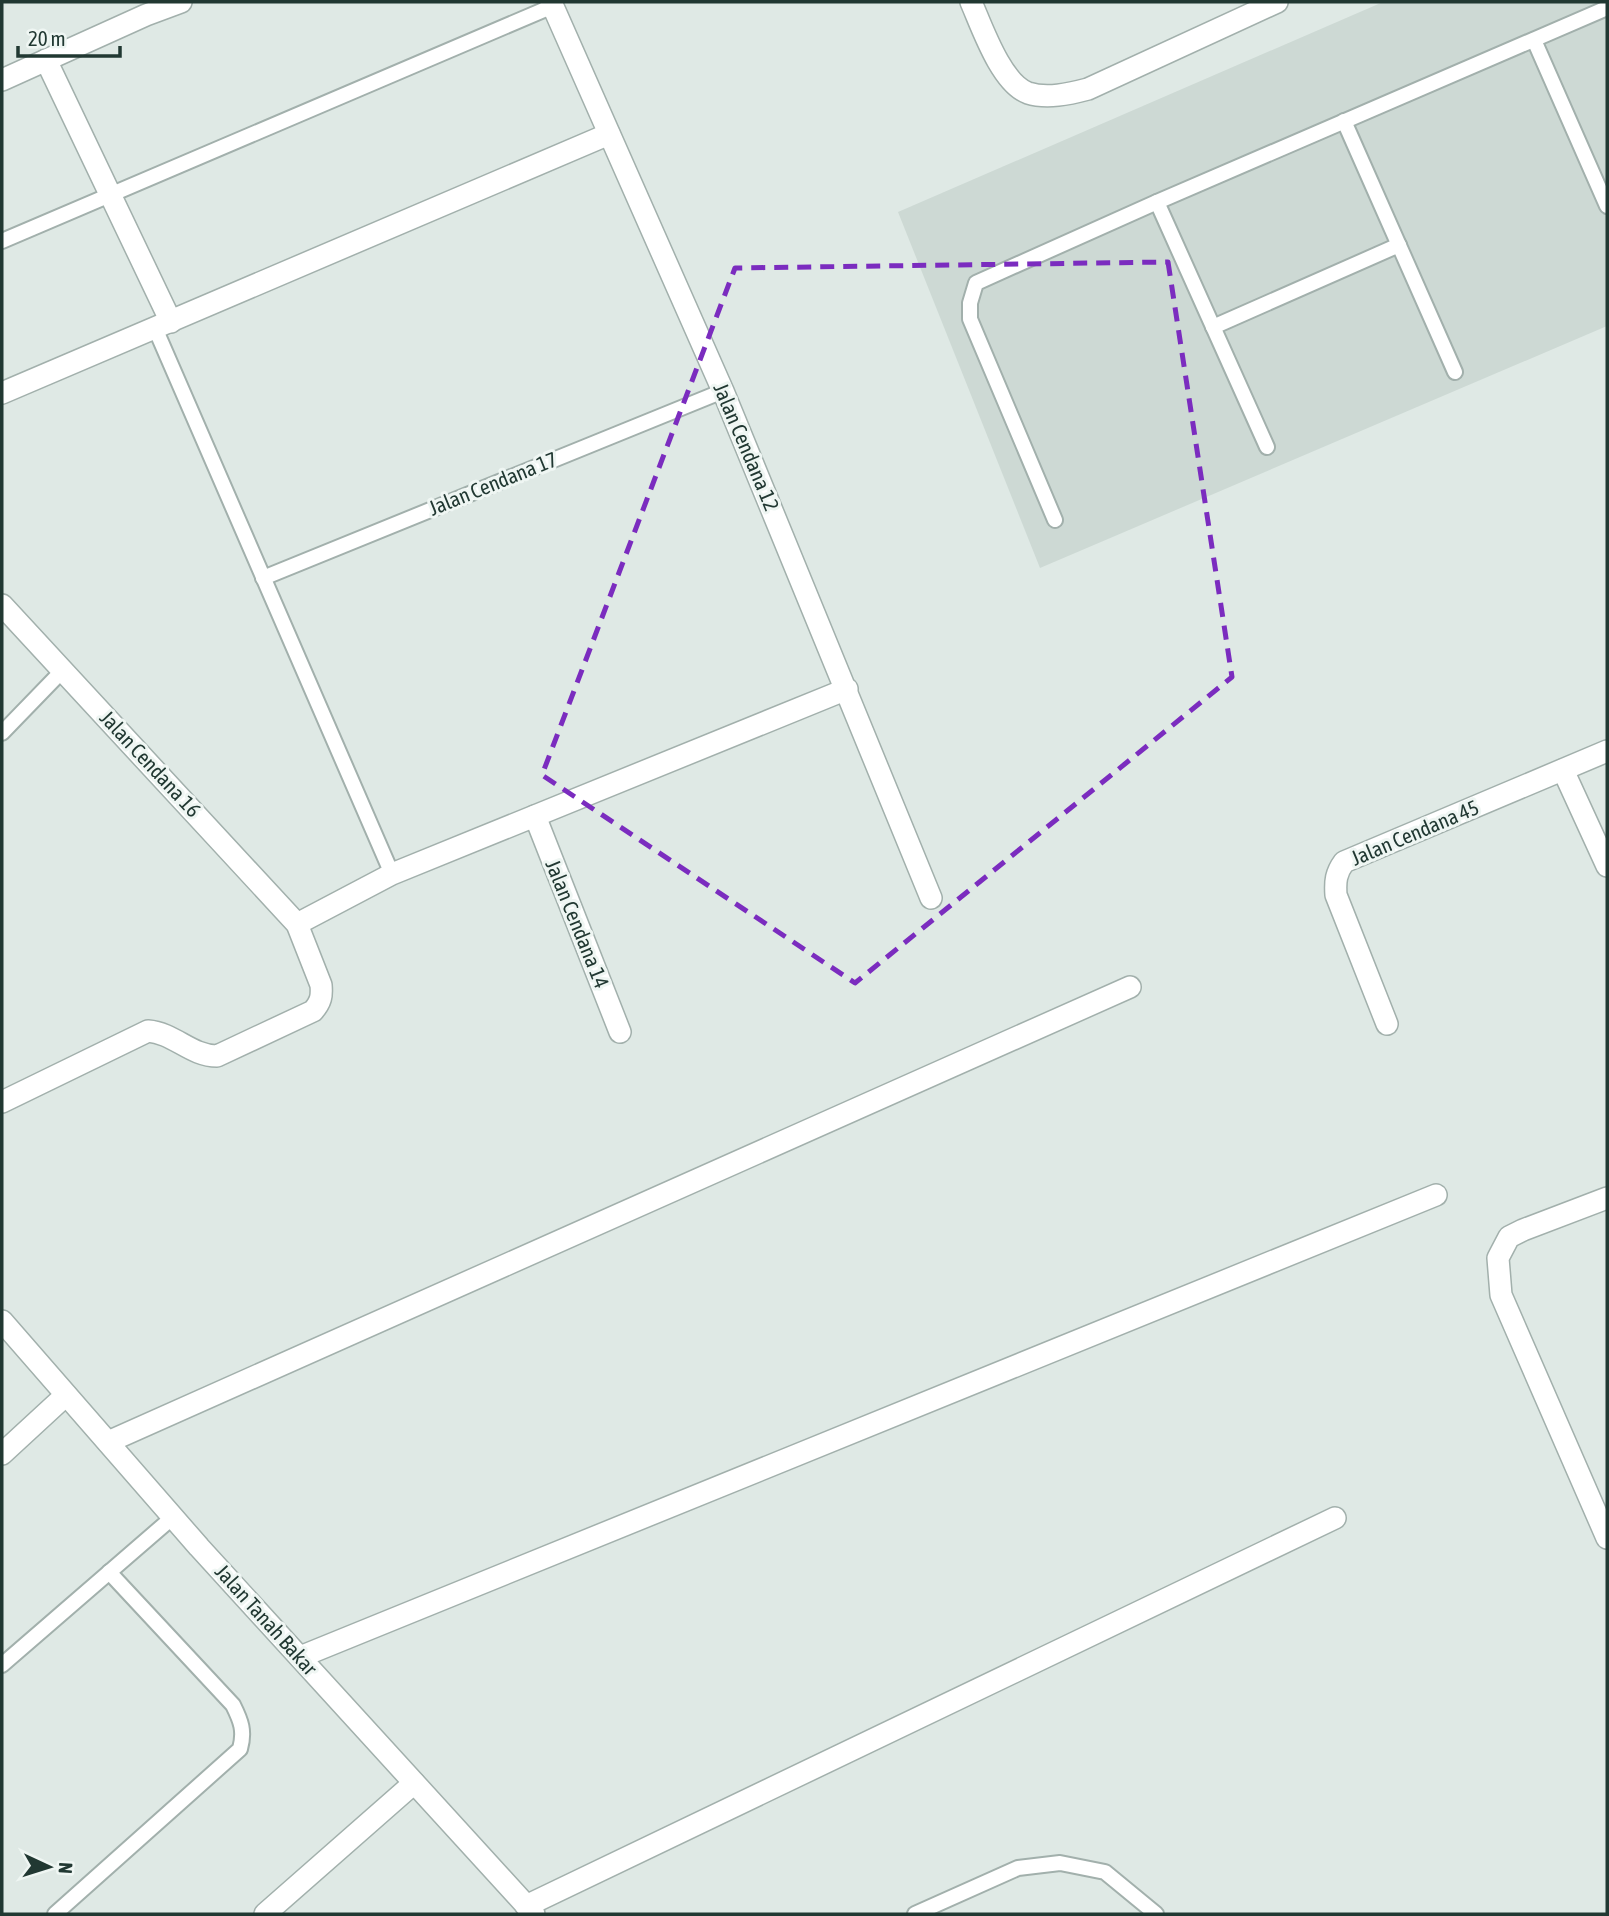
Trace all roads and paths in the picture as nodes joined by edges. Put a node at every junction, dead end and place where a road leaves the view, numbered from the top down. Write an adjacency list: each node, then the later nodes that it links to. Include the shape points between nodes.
1 (181, 2): 6 (street)
2 (971, 2): 5 (street, via 1001,68 1026,92 1044,95 1088,89)
3 (1277, 2): 5 (street)
4 (552, 4): 12 (street, Jalan Cendana 12); 13 (lane)
5 (1254, 6)
6 (144, 8): 9 (street)
7 (1607, 8): 8 (lane)
8 (1534, 40): 11 (lane); 15 (lane)
9 (46, 60): 10 (street); 13 (street)
10 (2, 80)
11 (1344, 121): 14 (lane); 17 (lane)
12 (610, 134): 18 (street); 21 (street, Jalan Cendana 12)
13 (109, 195): 16 (lane); 18 (street)
14 (1157, 202): 19 (lane); 24 (lane, via 976,283 970,319)
15 (1607, 206)
16 (2, 241)
17 (1399, 245): 19 (lane); 20 (lane)
18 (163, 325): 22 (street); 25 (lane)
19 (1213, 327): 23 (lane)
20 (1455, 372)
21 (723, 391): 25 (lane, Jalan Cendana 17); 28 (street, Jalan Cendana 12)
22 (2, 393)
23 (1267, 447)
24 (1055, 520)
25 (263, 578): 34 (lane)
26 (2, 605): 27 (street, Jalan Cendana 16)
27 (63, 670): 29 (lane); 36 (street, Jalan Cendana 16)
28 (847, 689): 32 (street); 35 (street, Jalan Cendana 12)
29 (2, 733)
30 (1607, 751): 31 (street, Jalan Cendana 45)
31 (1563, 770): 33 (street); 38 (street, Jalan Cendana 45, via 1344,862 1335,882 1336,895)
32 (535, 816): 34 (street); 39 (street, Jalan Cendana 14)
33 (1607, 866)
34 (393, 874): 36 (street)
35 (931, 898)
36 (297, 924): 40 (street, via 321,985 322,995 313,1011 217,1056 206,1056 167,1034 148,1031)
37 (1130, 987): 45 (street)
38 (1387, 1024)
39 (620, 1032)
40 (2, 1102)
41 (1436, 1195): 51 (street)
42 (1607, 1198): 49 (street, via 1509,1237 1498,1258 1498,1271 1501,1295)
43 (2, 1321): 44 (street, Jalan Tanah Bakar)
44 (66, 1395): 45 (street, Jalan Tanah Bakar); 46 (street)
45 (108, 1442): 47 (street, Jalan Tanah Bakar)
46 (2, 1454)
47 (173, 1517): 50 (lane); 51 (street, Jalan Tanah Bakar)
48 (1335, 1518): 54 (street)
49 (1607, 1538)
50 (109, 1572): 52 (lane); 55 (lane, via 233,1705 242,1721 243,1737 240,1749)
51 (300, 1657): 53 (street, Jalan Tanah Bakar)
52 (2, 1665)
53 (414, 1783): 54 (street, Jalan Tanah Bakar); 56 (street)
54 (530, 1910)
55 (55, 1914)
56 (265, 1914)
57 (915, 1914): 58 (lane, via 1018,1868 1060,1863 1105,1872)
58 (1156, 1914)

